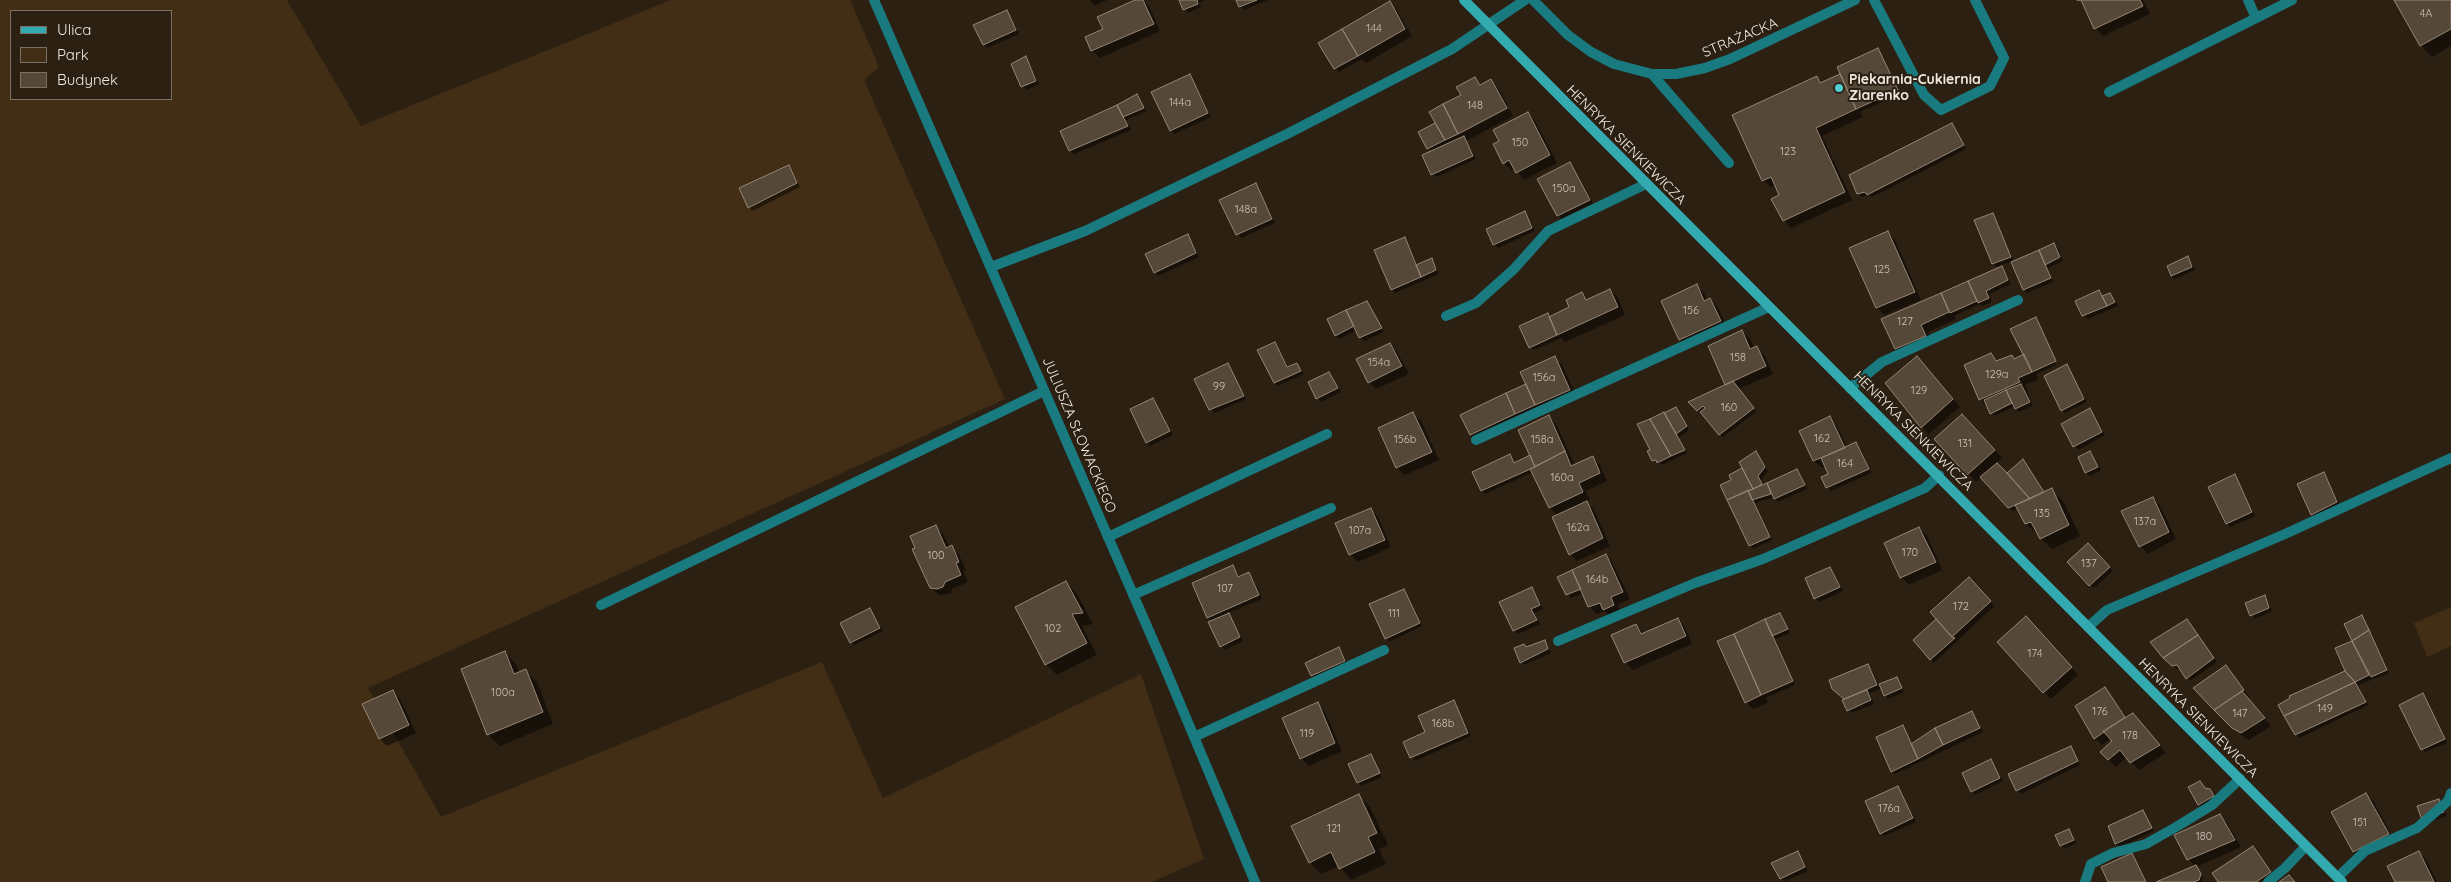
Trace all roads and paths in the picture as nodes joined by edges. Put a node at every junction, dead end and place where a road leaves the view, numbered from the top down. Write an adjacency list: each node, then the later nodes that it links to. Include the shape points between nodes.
1 (874, 0): 16 (street, JULIUSZA SŁOWACKIEGO)
2 (1464, 0): 11 (street, HENRYKA SIENKIEWICZA)
3 (1525, 0): 11 (street)
4 (1533, 0): 12 (street, STRAŻACKA, via 1591,52 1614,64)
5 (1855, 0): 12 (street, STRAŻACKA, via 1730,60 1676,74)
6 (1874, 0): 7 (street, via 1924,95 1941,110 1990,86 2004,58)
7 (1975, 0)
8 (2248, 0): 10 (street)
9 (2292, 0): 10 (street)
10 (2256, 18): 13 (street)
11 (1486, 25): 15 (street, HENRYKA SIENKIEWICZA); 16 (street, via 1452,49 1289,133 1085,231)
12 (1652, 74): 14 (street)
13 (2110, 92)
14 (1729, 163)
15 (1646, 184): 18 (street, HENRYKA SIENKIEWICZA); 19 (street, via 1548,231 1514,270 1476,303)
16 (991, 267): 21 (street, JULIUSZA SŁOWACKIEGO)
17 (2018, 300): 20 (street, via 1882,362)
18 (1769, 307): 20 (street, HENRYKA SIENKIEWICZA); 23 (street)
19 (1446, 316)
20 (1850, 388): 25 (street, HENRYKA SIENKIEWICZA)
21 (1044, 391): 27 (street, JULIUSZA SŁOWACKIEGO); 29 (street)
22 (1327, 434): 27 (street)
23 (1476, 440)
24 (2451, 458): 30 (street, via 2107,610)
25 (1938, 475): 30 (street, HENRYKA SIENKIEWICZA); 31 (street, via 1925,488 1763,559 1695,583)
26 (1331, 508): 28 (street)
27 (1108, 537): 28 (street, JULIUSZA SŁOWACKIEGO)
28 (1133, 595): 33 (street, JULIUSZA SŁOWACKIEGO)
29 (601, 605)
30 (2088, 627): 34 (street, HENRYKA SIENKIEWICZA)
31 (1558, 641)
32 (1384, 650): 33 (street)
33 (1194, 737): 38 (street, JULIUSZA SŁOWACKIEGO)
34 (2240, 779): 36 (street, HENRYKA SIENKIEWICZA); 39 (street, via 2212,805 2176,827 2146,844 2113,853 2091,864)
35 (2451, 793): 37 (street, via 2448,800 2417,828 2364,851)
36 (2306, 846): 37 (street, HENRYKA SIENKIEWICZA); 40 (street)
37 (2340, 880)
38 (1255, 882)
39 (2085, 882)
40 (2268, 882)

